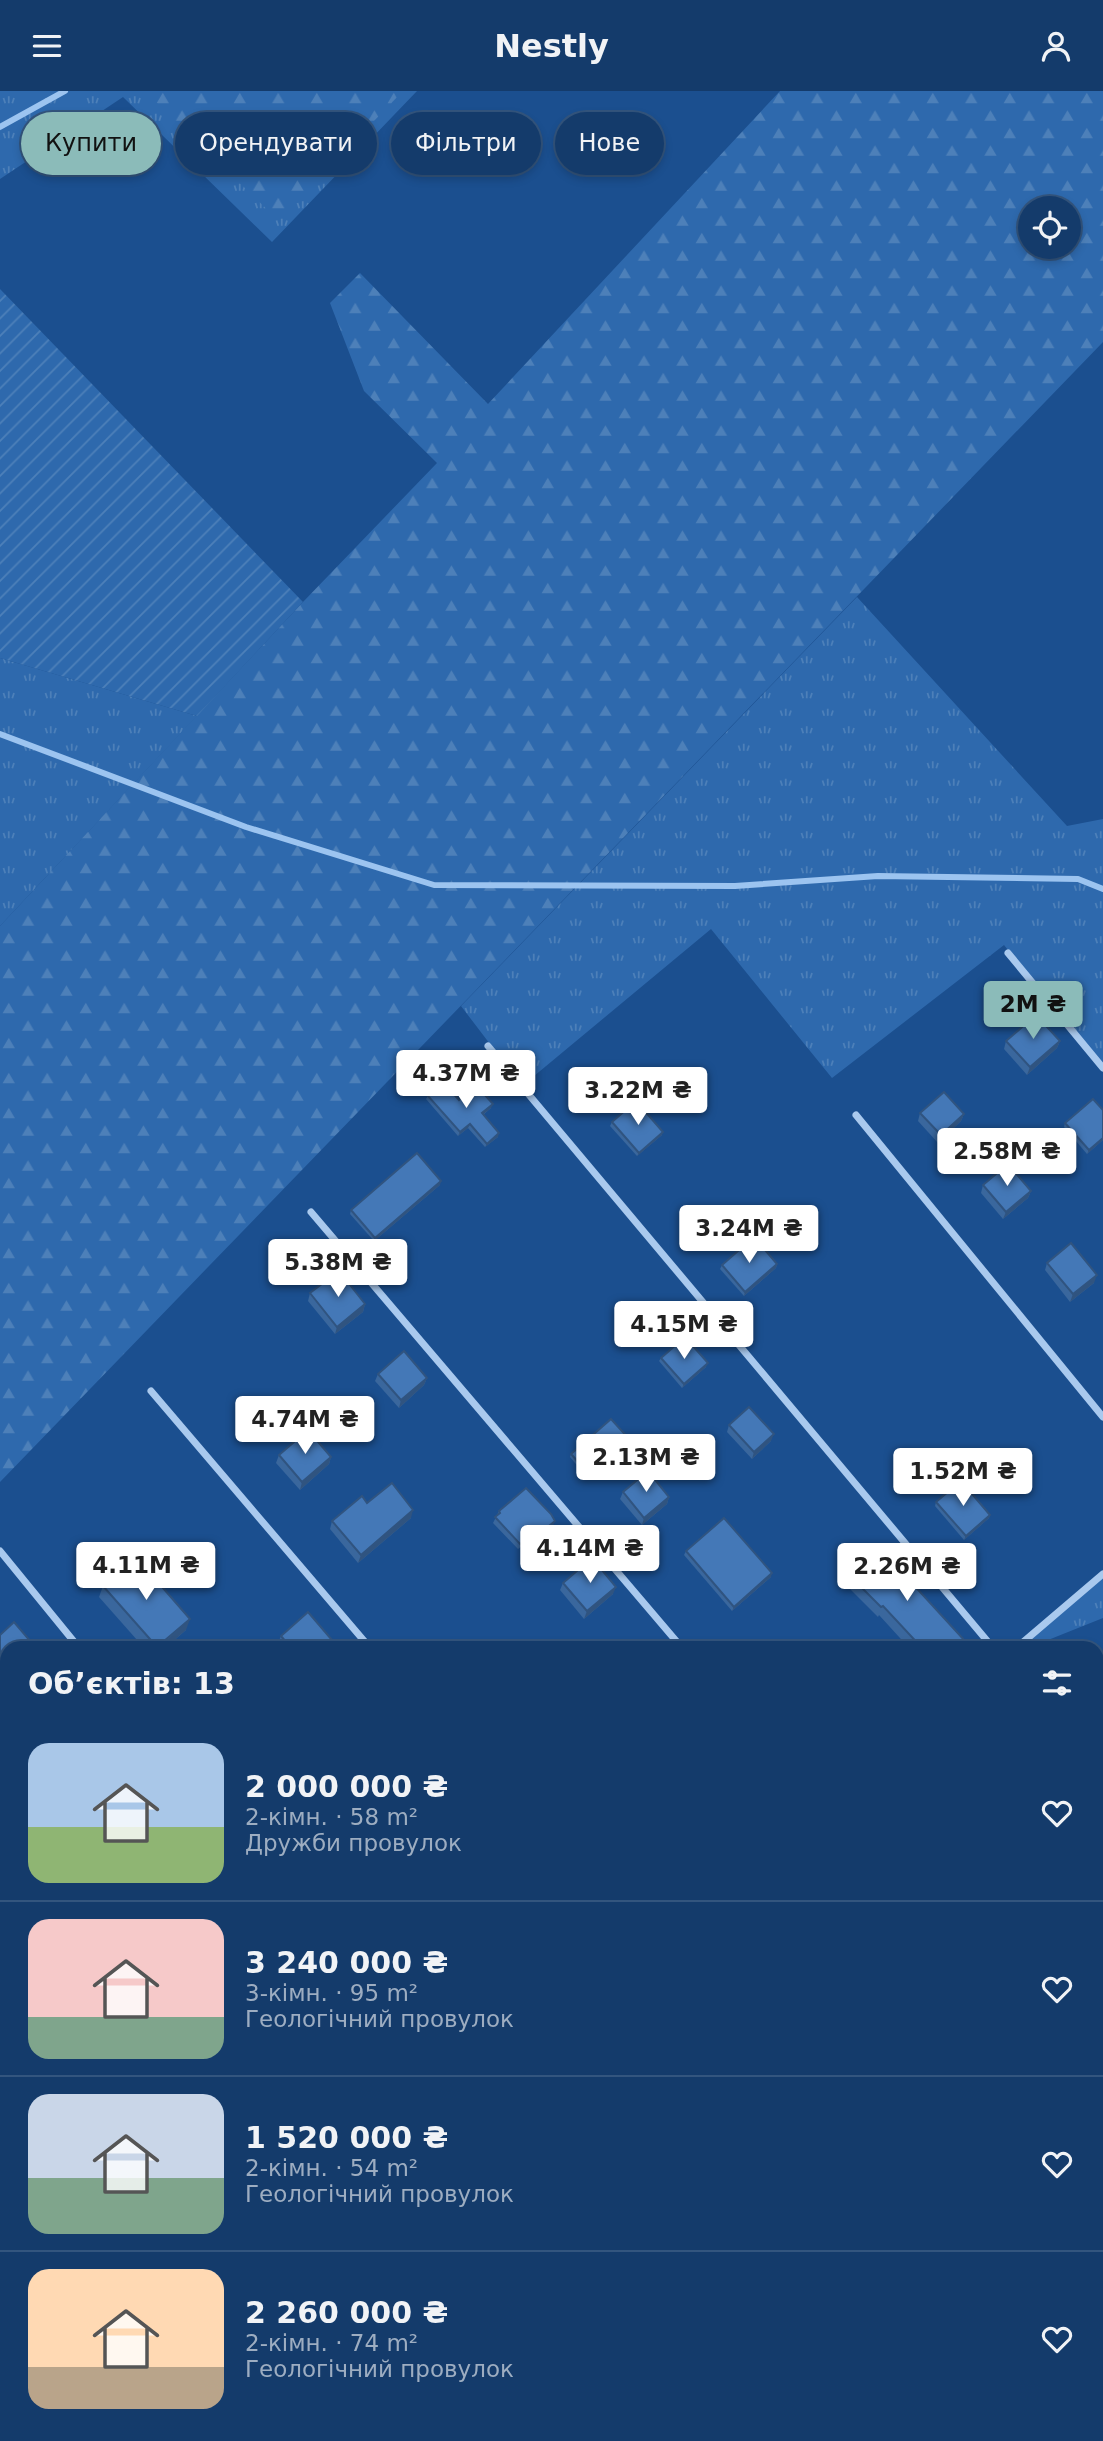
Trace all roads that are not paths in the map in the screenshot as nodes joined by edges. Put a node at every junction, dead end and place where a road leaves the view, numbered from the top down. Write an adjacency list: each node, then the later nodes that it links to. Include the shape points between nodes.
1 (1008, 953): 3 (street)
2 (488, 1046): 13 (street)
3 (1103, 1068)
4 (856, 1115): 7 (street)
5 (311, 1212): 12 (street)
6 (151, 1391): 11 (street)
7 (1103, 1417)
8 (0, 1551): 10 (street)
9 (1103, 1574): 14 (street)
10 (73, 1641)
11 (363, 1641)
12 (676, 1641)
13 (987, 1641)
14 (1024, 1641)

